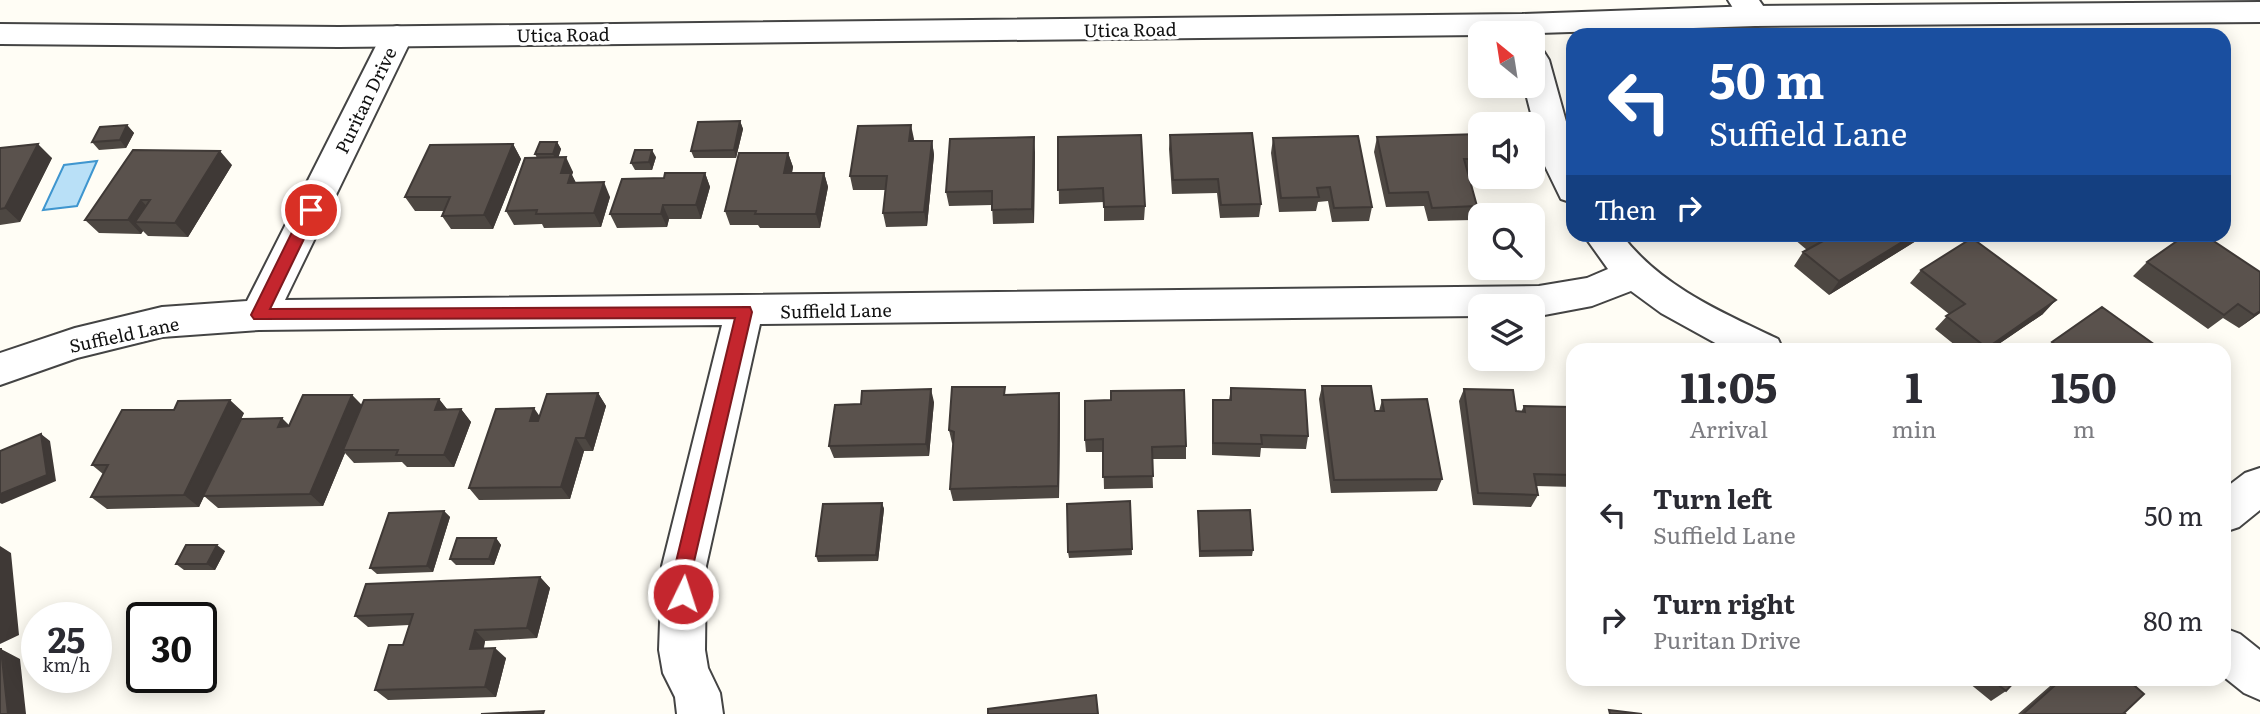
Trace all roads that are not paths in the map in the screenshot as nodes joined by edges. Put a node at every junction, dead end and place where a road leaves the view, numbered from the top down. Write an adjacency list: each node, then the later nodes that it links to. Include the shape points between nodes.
1 (1749, 8): 2 (street, Utica Road); 3 (street, Utica Road)
2 (2260, 12)
3 (1545, 27)
4 (1468, 29): 6 (street, Utica Road)
5 (0, 34): 6 (street, Utica Road)
6 (397, 36): 12 (street, Puritan Drive)
7 (1543, 98): 8 (street)
8 (1566, 175)
9 (1607, 242): 10 (street)
10 (1633, 274): 11 (street, Suffield Lane, via 1592,292 1539,301); 13 (street, via 1696,316)
11 (744, 312): 12 (street, Suffield Lane); 19 (street, via 684,566 682,650 687,673)
12 (259, 315): 14 (street, Suffield Lane, via 162,323 75,343)
13 (1750, 343)
14 (0, 369)
15 (2260, 486): 16 (street)
16 (2231, 509)
17 (2231, 655): 18 (street)
18 (2260, 678)
19 (710, 707)

